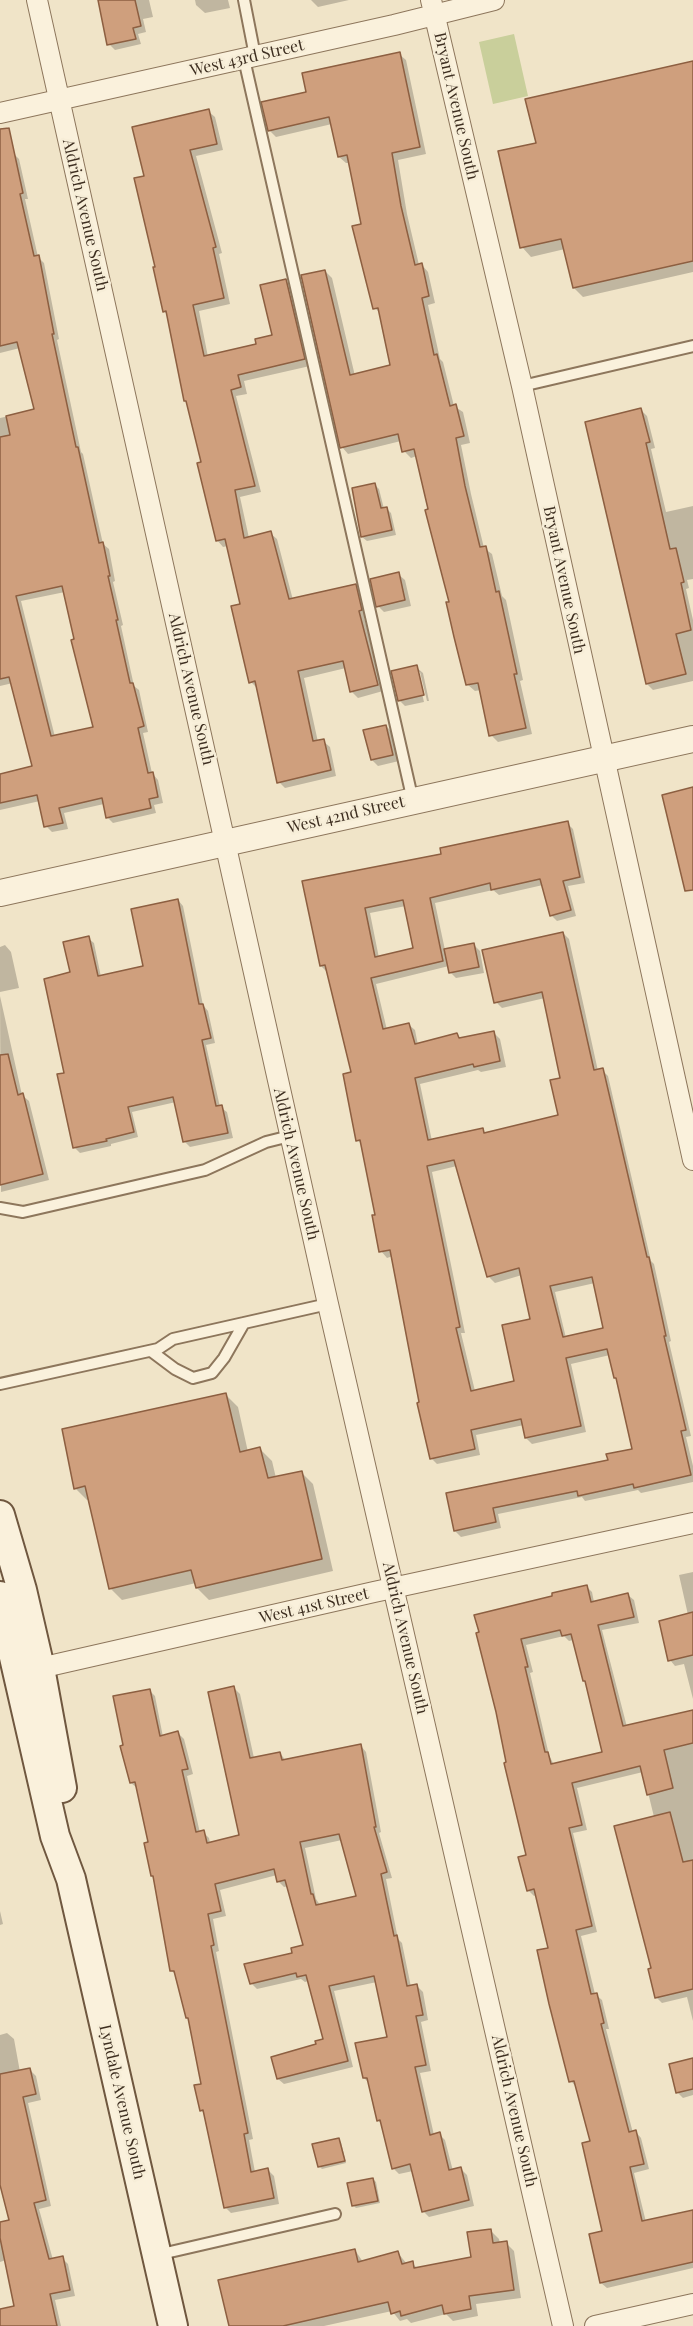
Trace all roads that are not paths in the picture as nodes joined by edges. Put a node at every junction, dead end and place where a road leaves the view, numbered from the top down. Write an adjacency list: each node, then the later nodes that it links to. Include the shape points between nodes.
1 (37, 0): 6 (street, Aldrich Avenue South)
2 (244, 0): 5 (lane)
3 (494, 0): 4 (street, West 43rd Street)
4 (433, 7): 5 (street, West 43rd Street); 9 (street, Bryant Avenue South)
5 (250, 57): 6 (street, West 43rd Street); 12 (lane)
6 (59, 100): 7 (street, West 43rd Street); 13 (street, Aldrich Avenue South)
7 (0, 113)
8 (693, 346): 9 (lane)
9 (522, 386): 11 (street, Bryant Avenue South)
10 (693, 739): 11 (street, West 42nd Street)
11 (604, 759): 12 (street, West 42nd Street); 16 (street, Bryant Avenue South)
12 (413, 801): 13 (street, West 42nd Street)
13 (226, 842): 14 (street, West 42nd Street); 15 (street, Aldrich Avenue South)
14 (0, 894)
15 (290, 1136): 17 (lane, via 266,1142 205,1170 23,1212); 18 (street, Aldrich Avenue South)
16 (693, 1160)
17 (0, 1208)
18 (328, 1304): 19 (lane); 24 (street, Aldrich Avenue South)
19 (244, 1323): 20 (lane, via 173,1339); 20 (lane, via 212,1373 193,1378)
20 (151, 1351): 21 (lane)
21 (0, 1384)
22 (0, 1515): 26 (main road, Lyndale Avenue South, via 22,1590)
23 (693, 1523): 24 (street, West 41st Street)
24 (393, 1588): 26 (street, West 41st Street); 31 (street, Aldrich Avenue South)
25 (0, 1596): 26 (main road, Lyndale Avenue South)
26 (19, 1673): 28 (main road, Lyndale Avenue South, via 55,1836 71,1879)
27 (335, 2214): 28 (lane)
28 (157, 2255): 30 (main road, Lyndale Avenue South)
29 (693, 2304): 32 (street)
30 (173, 2326)
31 (563, 2326)
32 (595, 2326)

